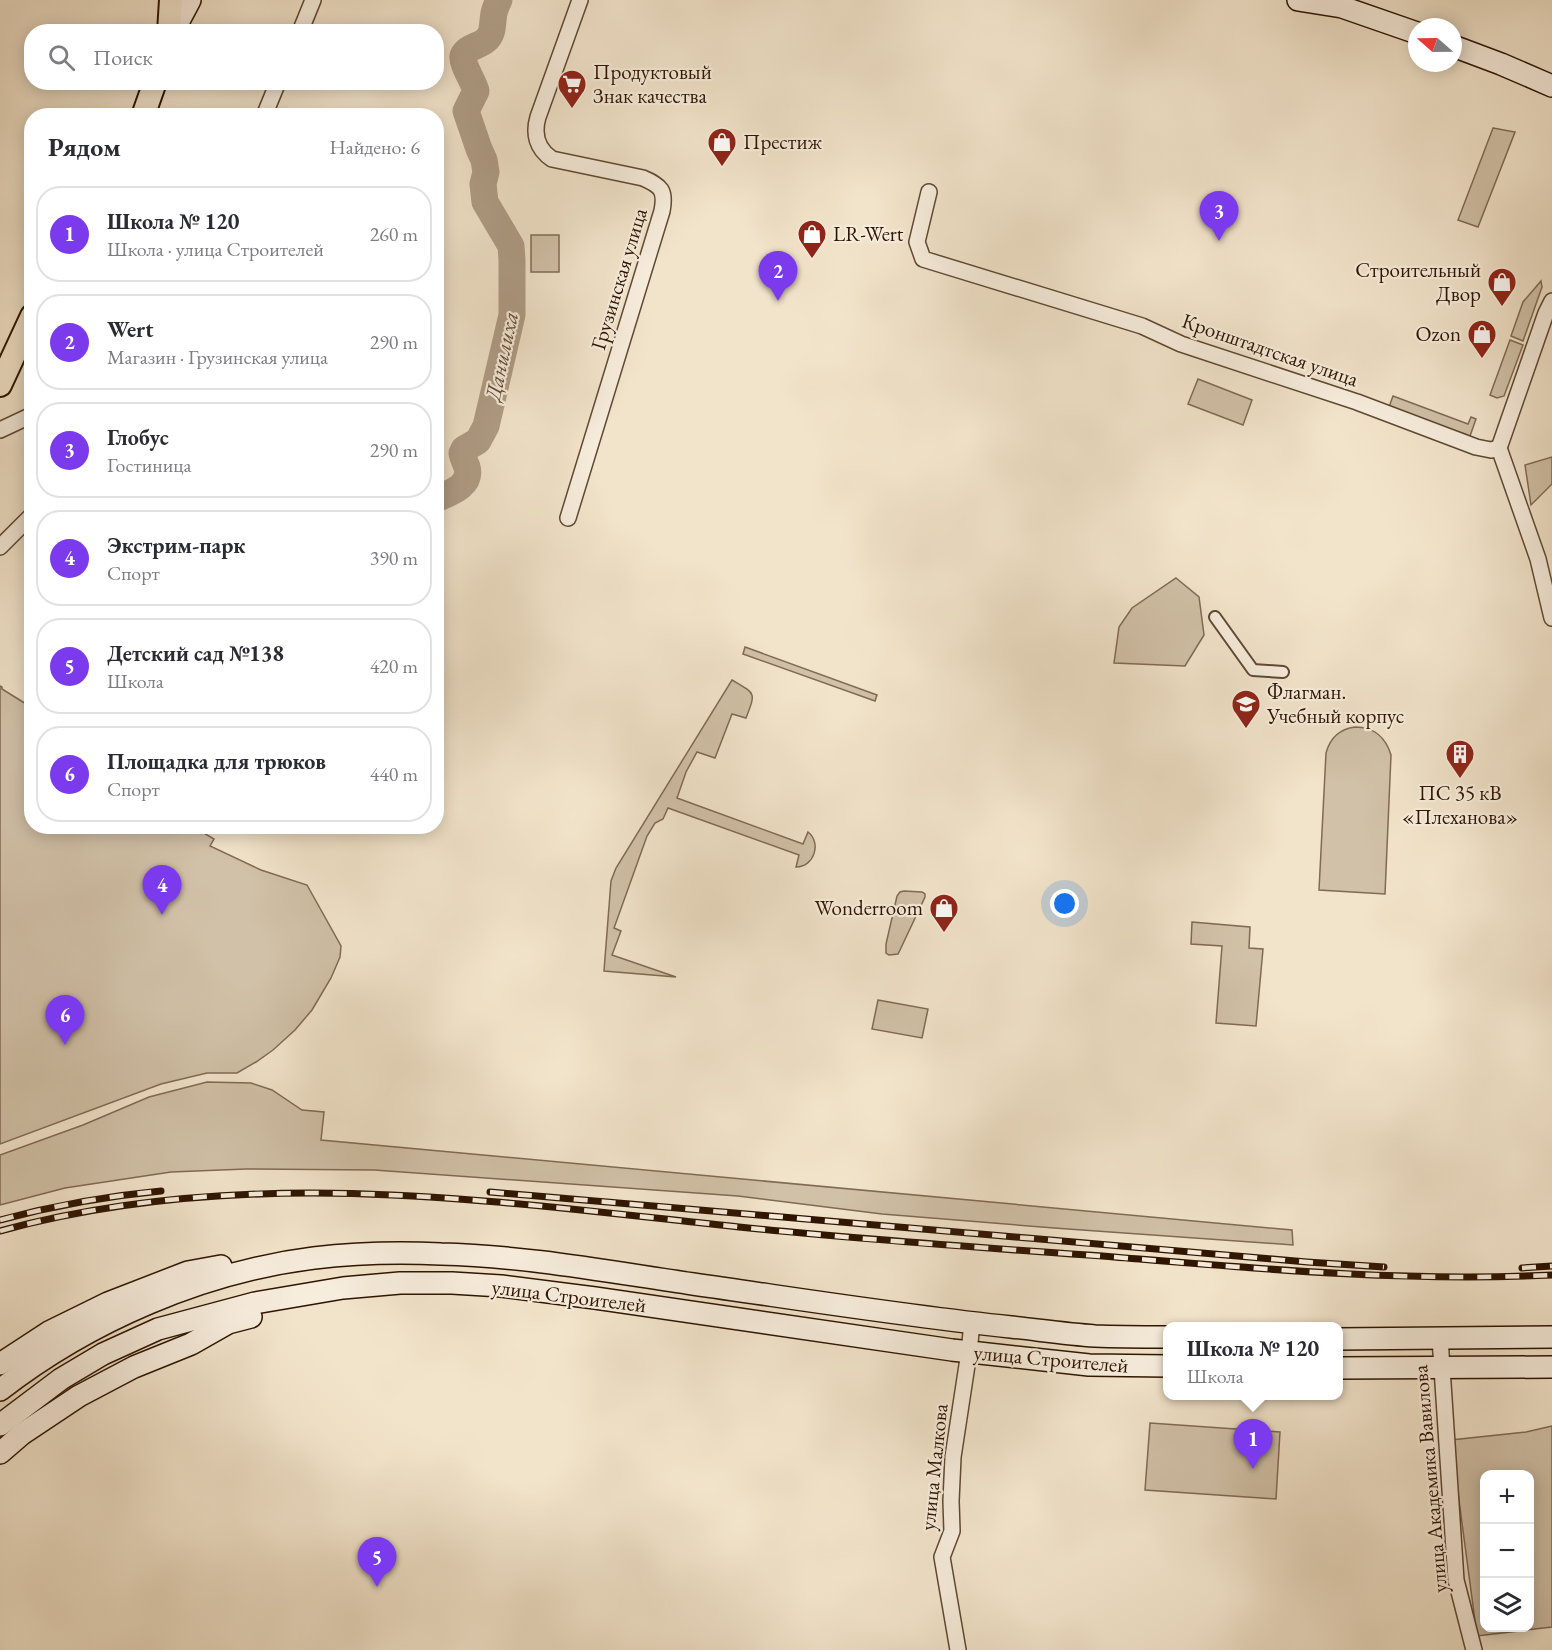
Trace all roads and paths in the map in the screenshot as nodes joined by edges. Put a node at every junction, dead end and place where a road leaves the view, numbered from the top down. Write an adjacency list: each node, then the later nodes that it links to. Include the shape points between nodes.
1 (171, 0): 6 (main road)
2 (190, 0): 7 (main road)
3 (314, 0): 8 (street)
4 (580, 0): 23 (street, Грузинская улица, via 538,117 538,144 552,159 643,178 660,188 664,199)
5 (1298, 0): 9 (main road, via 1342,7)
6 (170, 24)
7 (177, 24)
8 (304, 24)
9 (1408, 30)
10 (1462, 49): 11 (main road)
11 (1552, 86)
12 (152, 90): 14 (main road)
13 (275, 90): 15 (street)
14 (146, 108)
15 (267, 108)
16 (929, 192): 22 (street, Кронштадтская улица, via 917,242 923,260 1142,326 1181,344 1357,402 1476,447)
17 (1552, 301): 22 (street)
18 (24, 333): 19 (main road)
19 (0, 385)
20 (24, 419): 21 (street)
21 (0, 430)
22 (1499, 448): 27 (street, via 1538,559)
23 (568, 518)
24 (24, 522): 25 (street)
25 (0, 547)
26 (1215, 617): 28 (street, via 1253,670)
27 (1552, 618)
28 (1283, 672)
29 (392, 1253): 31 (main road, улица Строителей, via 523,1259); 37 (main road, via 309,1256 188,1272 108,1303 49,1332); 42 (main road, улица Строителей, via 314,1258 252,1269 204,1283 83,1334)
30 (595, 1298): 36 (main road, улица Строителей); 43 (main road, улица Строителей, via 501,1286 400,1283 255,1303 158,1329 103,1354 61,1379); 44 (main road, via 548,1302 402,1295 346,1298 228,1323 79,1396)
31 (972, 1323): 32 (main road, улица Строителей, via 1095,1336); 36 (street, улица Малкова)
32 (1163, 1337)
33 (1552, 1337): 34 (main road)
34 (1440, 1338): 35 (main road); 40 (street, улица Академика Вавилова)
35 (1343, 1339)
36 (969, 1352): 38 (main road, улица Строителей, via 1089,1365); 45 (street, улица Малкова, via 953,1457 952,1531 942,1557)
37 (0, 1364)
38 (1163, 1366)
39 (1552, 1366): 40 (main road)
40 (1442, 1367): 41 (main road); 46 (street, улица Академика Вавилова, via 1456,1580)
41 (1343, 1368)
42 (0, 1390)
43 (0, 1425)
44 (0, 1453)
45 (958, 1650)
46 (1474, 1650)

